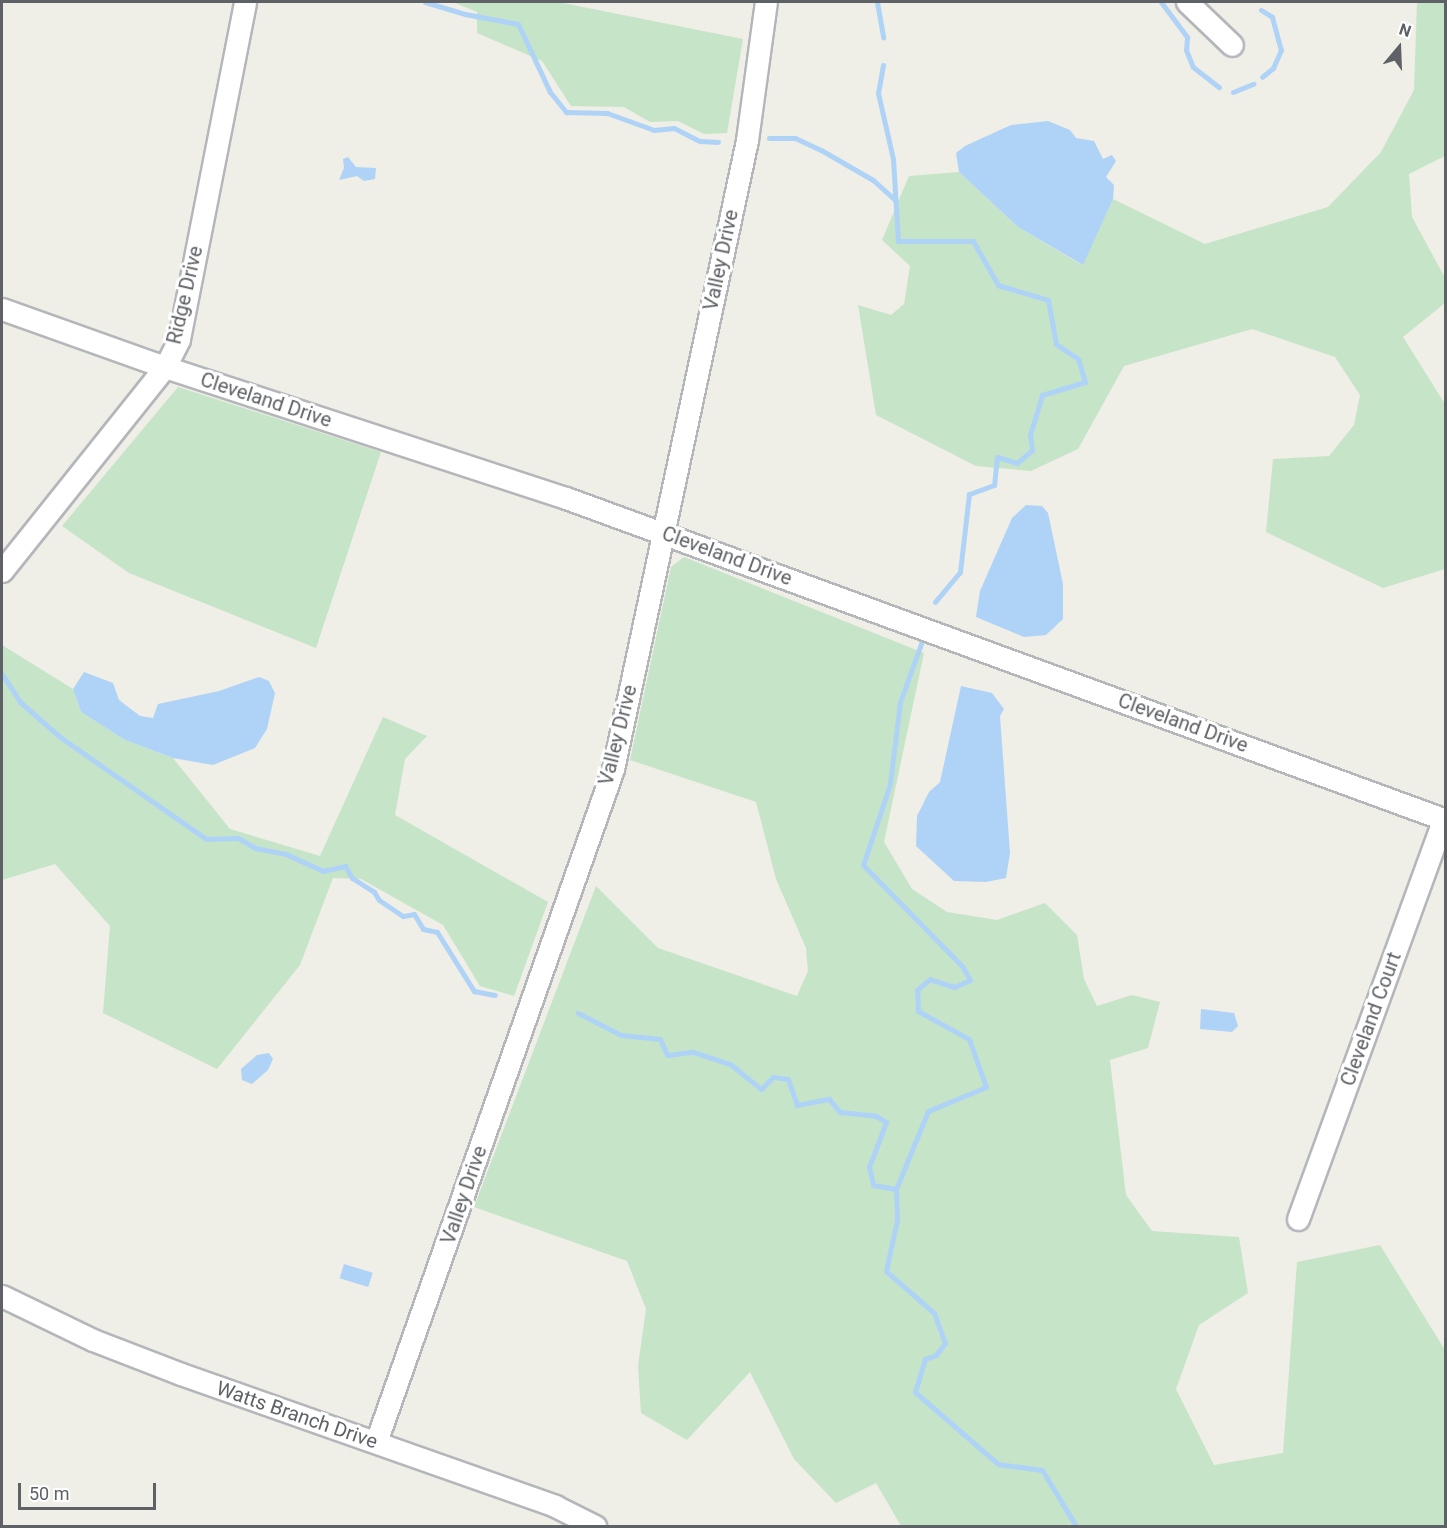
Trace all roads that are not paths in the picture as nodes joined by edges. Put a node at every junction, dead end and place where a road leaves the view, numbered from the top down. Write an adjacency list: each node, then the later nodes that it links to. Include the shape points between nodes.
1 (245, 2): 6 (street, Ridge Drive, via 179,339)
2 (766, 2): 7 (street, Valley Drive, via 747,140)
3 (1187, 2): 4 (street)
4 (1232, 45)
5 (2, 309): 6 (street, Cleveland Drive)
6 (165, 367): 7 (street, Cleveland Drive, via 461,462); 8 (street, Ridge Drive)
7 (663, 533): 9 (street, Cleveland Drive); 12 (street, Valley Drive, via 613,769)
8 (2, 571)
9 (1444, 820): 10 (street, Cleveland Court)
10 (1298, 1219)
11 (2, 1296): 12 (street, Watts Branch Drive, via 93,1340)
12 (376, 1442): 13 (street, Watts Branch Drive, via 555,1506)
13 (595, 1527)

